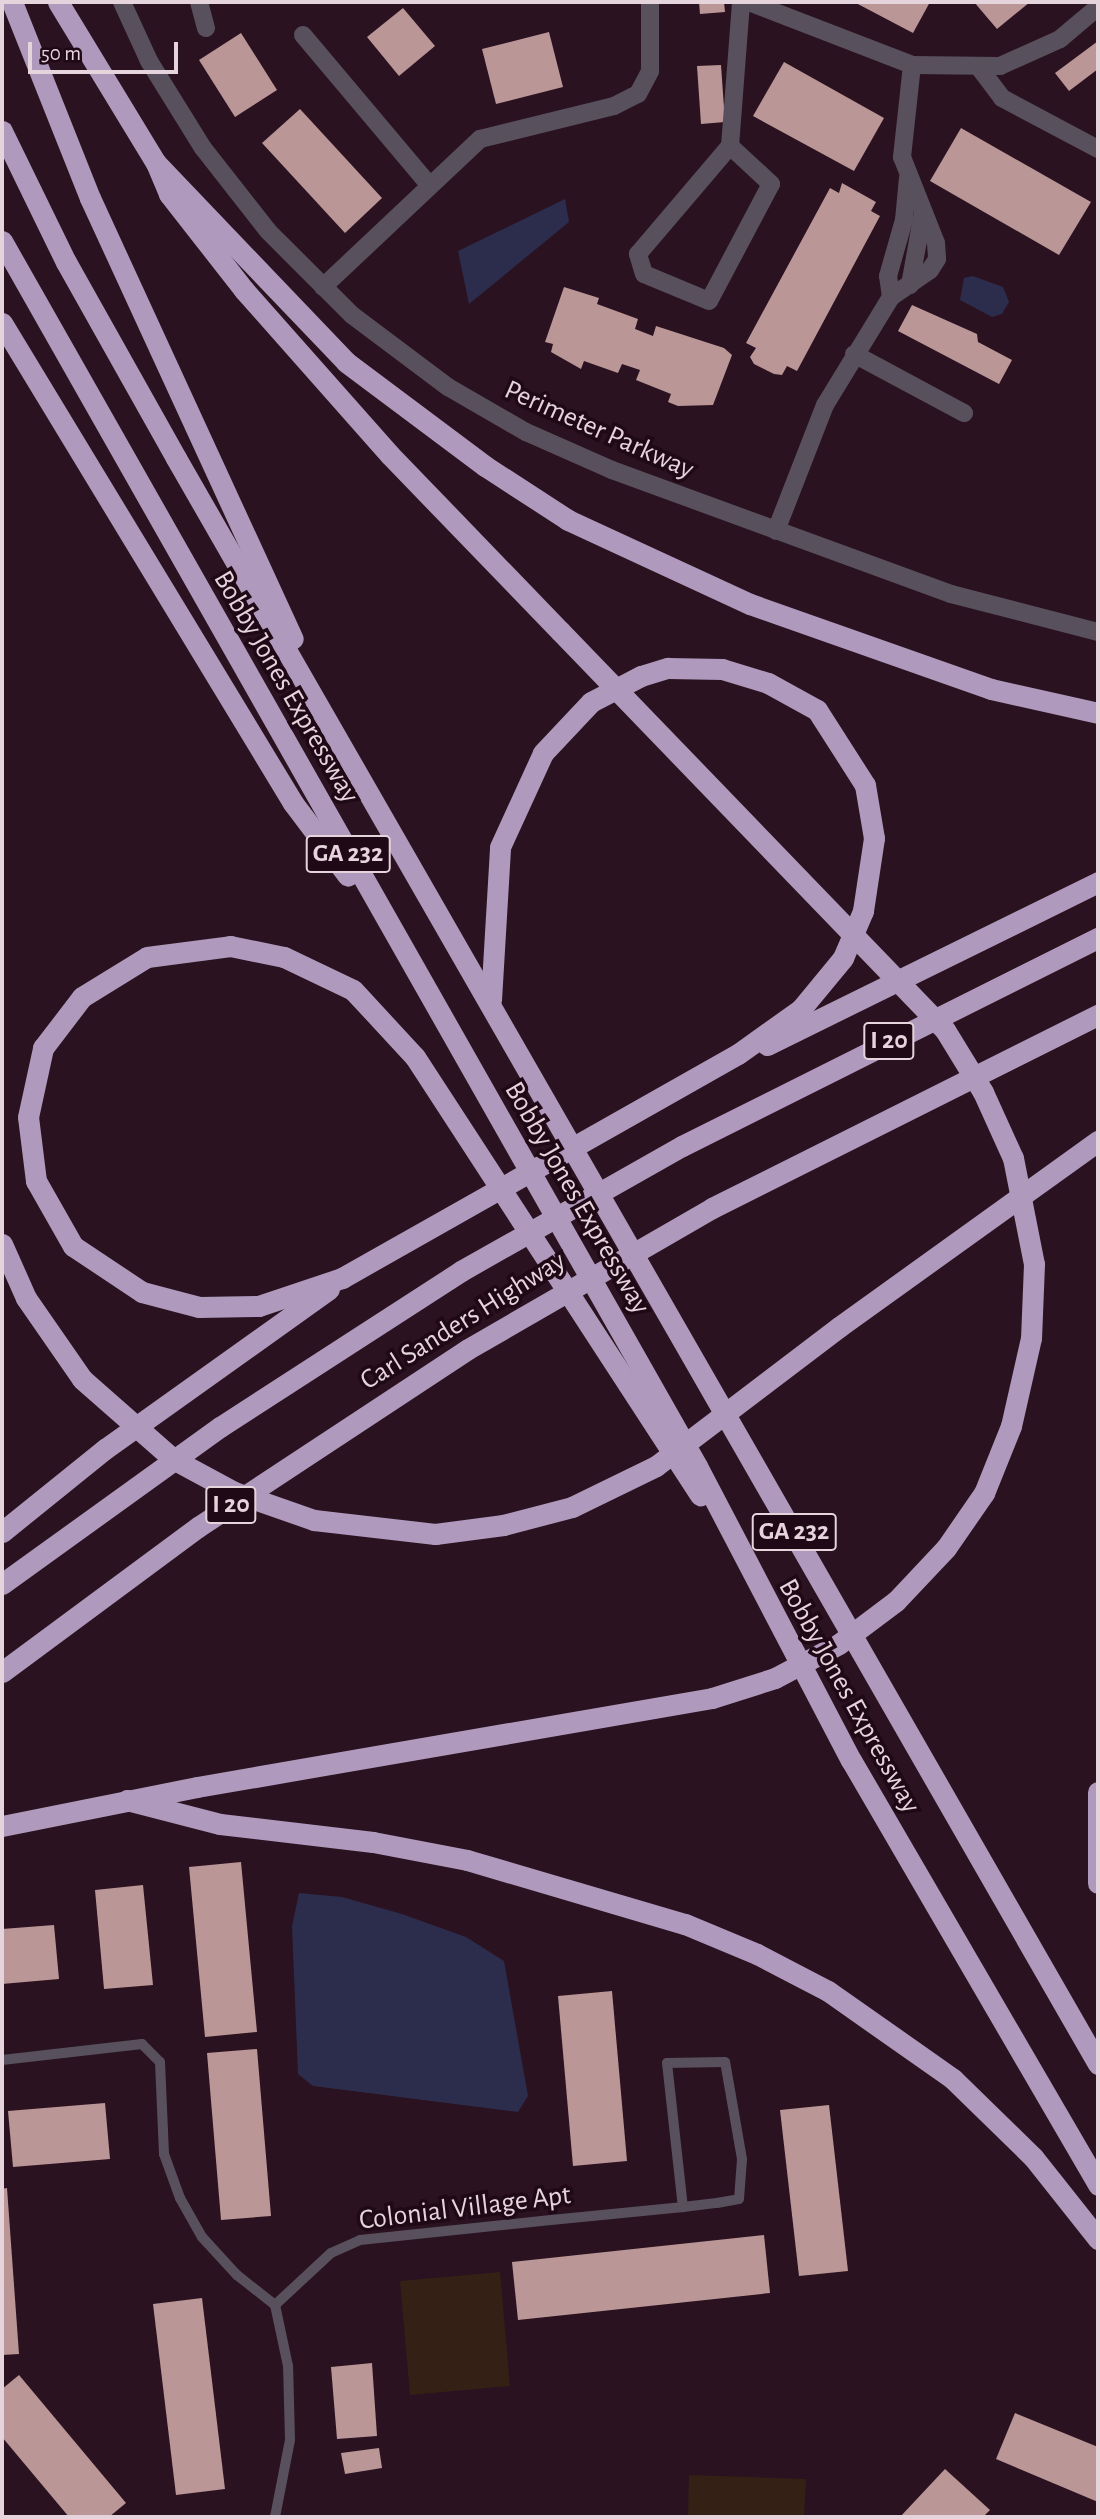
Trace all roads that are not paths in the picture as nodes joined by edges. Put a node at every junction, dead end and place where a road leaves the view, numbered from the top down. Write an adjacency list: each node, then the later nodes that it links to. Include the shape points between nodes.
1 (12, 2): 30 (highway, via 125,277)
2 (58, 2): 16 (highway)
3 (122, 2): 22 (street, Perimeter Parkway, via 149,61 203,148 268,231)
4 (199, 2): 9 (street)
5 (650, 2): 18 (street, via 650,71 638,94 614,106 480,139)
6 (741, 2): 14 (street)
7 (749, 2): 11 (street)
8 (1098, 7): 12 (street, via 1060,39 1000,66)
9 (206, 28)
10 (303, 35): 18 (street)
11 (912, 65): 12 (street); 17 (street, via 901,137)
12 (978, 66): 15 (street, via 1002,98)
13 (2, 131): 30 (highway, Bobby Jones Expressway / GA 232, via 66,262)
14 (730, 146): 14 (street, via 638,254 644,274 709,301 771,184)
15 (1098, 149)
16 (156, 163): 29 (highway, via 346,362 485,466 568,520 750,604 991,689); 45 (highway, bridge, via 169,194 291,345 945,1030 984,1093 1013,1158 1034,1264 1031,1338 1011,1426 984,1493 946,1548 896,1601 839,1644 775,1678 712,1698)
17 (908, 177): 19 (street); 20 (street, via 923,209)
18 (430, 186): 22 (street)
19 (902, 230): 20 (street); 23 (street, via 887,276)
20 (928, 237): 23 (street, via 937,259)
21 (2, 241): 33 (highway, Bobby Jones Expressway / GA 232)
22 (323, 287): 27 (street, Perimeter Parkway, via 405,357 487,411 568,452)
23 (891, 297): 25 (street)
24 (2, 323): 33 (highway, via 293,803)
25 (854, 354): 26 (street); 27 (street, via 825,405)
26 (964, 413)
27 (776, 531): 28 (street, Perimeter Parkway, via 1009,612)
28 (1098, 632)
29 (1098, 713)
30 (351, 765): 34 (highway, Bobby Jones Expressway / GA 232)
31 (1098, 882): 36 (highway, via 759,1049)
32 (1098, 938): 42 (highway, Carl Sanders Highway / I 20, bridge, via 682,1146 461,1271 220,1427)
33 (401, 945): 40 (highway, Bobby Jones Expressway / GA 232, via 691,1455)
34 (491, 1000): 36 (highway, via 500,847 543,753 591,702 641,676 668,668 722,669 768,682 817,710 865,785 874,838 863,911 843,958 801,1009); 49 (highway, Bobby Jones Expressway / GA 232)
35 (1098, 1015): 43 (highway, Carl Sanders Highway / I 20, bridge, via 712,1208 468,1349 198,1527)
36 (738, 1054): 39 (highway, bridge)
37 (1098, 1141): 38 (highway, bridge, via 839,1327 656,1466 572,1507 503,1525 435,1534 314,1520 234,1492 173,1459 82,1379 26,1298)
38 (2, 1244)
39 (342, 1278): 40 (highway, via 259,1306 199,1307 142,1292 73,1245 36,1181 28,1117 43,1048 82,996 136,961 206,946 284,957 353,990 415,1057 585,1310 685,1475); 41 (highway, via 106,1449)
40 (721, 1521): 50 (highway, Bobby Jones Expressway / GA 232, via 858,1772)
41 (2, 1532)
42 (2, 1584)
43 (2, 1672)
44 (1098, 1792): 47 (highway)
45 (127, 1800): 46 (highway); 52 (highway, via 220,1824 373,1842 467,1860 672,1920 757,1954 828,1991 953,2079 1033,2157)
46 (2, 1826)
47 (1098, 1883)
48 (2, 2060): 53 (lane, via 142,2044 160,2062 164,2154 180,2198 202,2237 237,2275)
49 (1098, 2064)
50 (1098, 2185)
51 (683, 2207): 51 (lane, Colonial Village Apt, via 667,2063 724,2062 742,2159 739,2199); 53 (lane, Colonial Village Apt, via 360,2240 331,2253)
52 (1098, 2239)
53 (275, 2305): 54 (lane, via 288,2366 290,2440)
54 (275, 2517)

